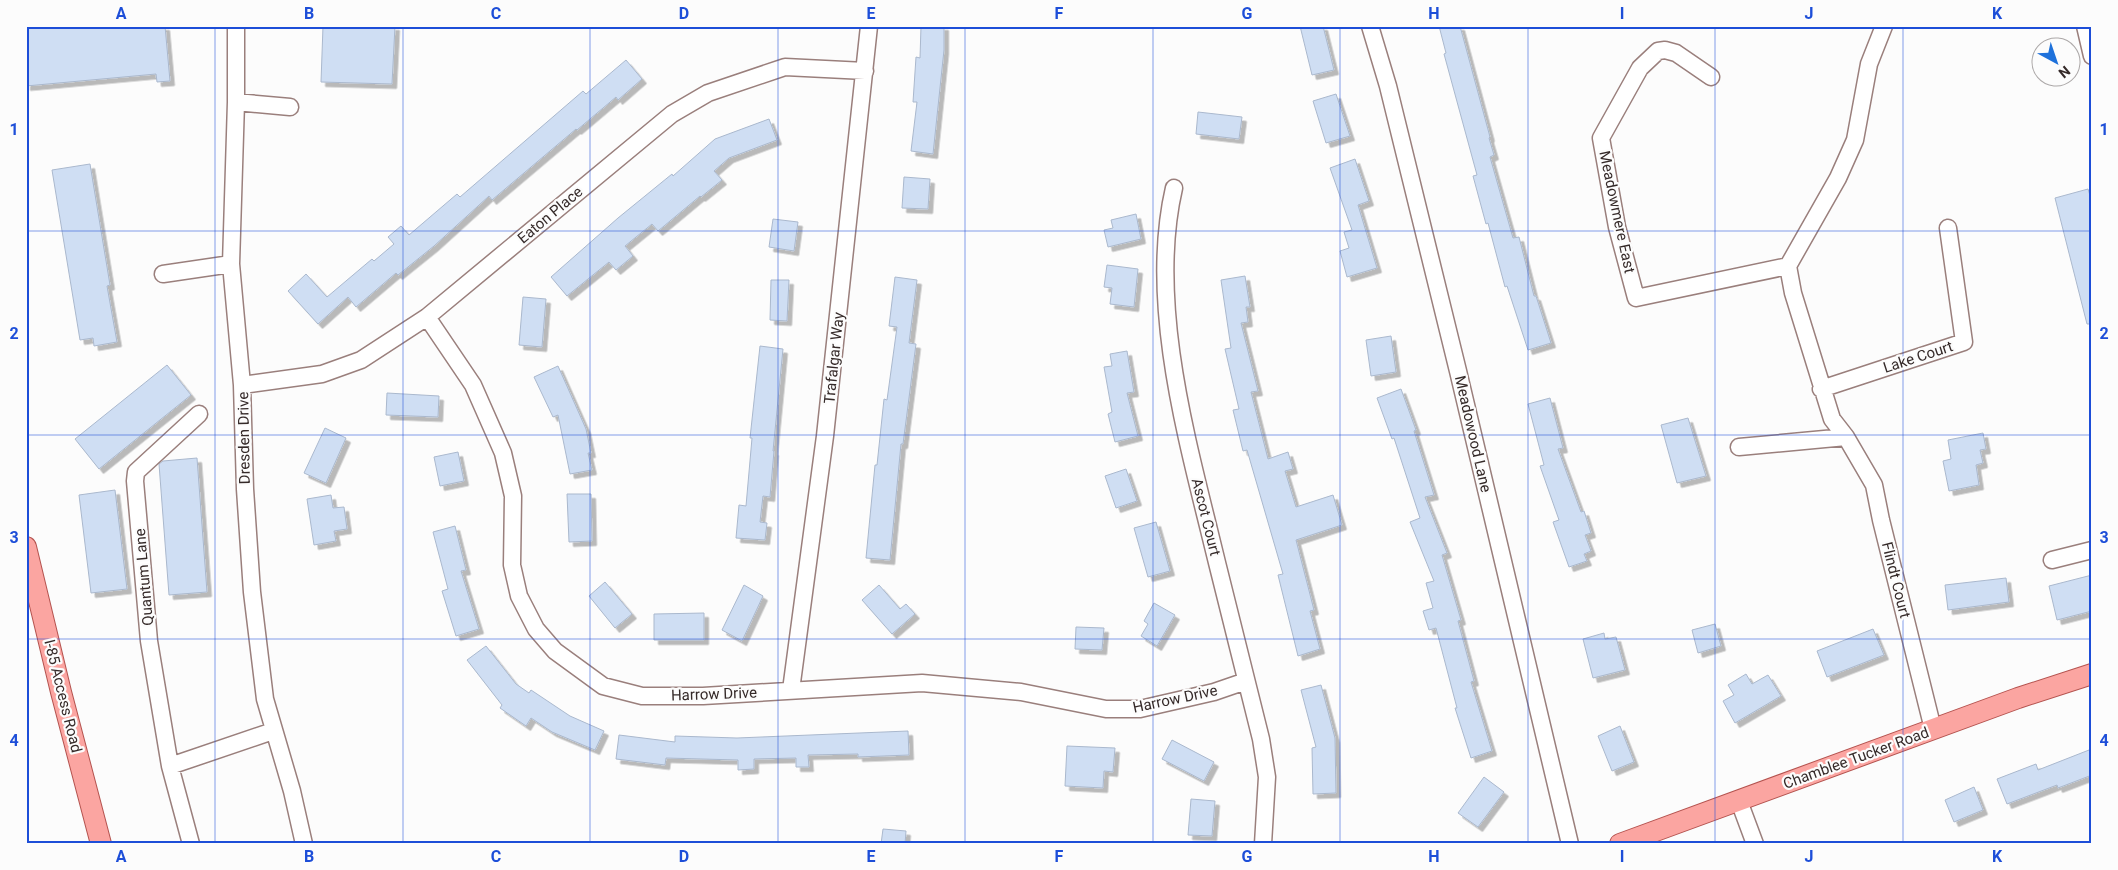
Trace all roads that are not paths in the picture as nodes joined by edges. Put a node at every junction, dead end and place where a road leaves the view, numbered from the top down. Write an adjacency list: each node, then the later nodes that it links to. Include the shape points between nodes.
1 (236, 26): 9 (street, Dresden Drive)
2 (869, 26): 7 (street, Trafalgar Way)
3 (1370, 26): 36 (street, Meadowood Lane, via 1454,352)
4 (1884, 26): 14 (street, via 1869,64 1855,140 1838,178)
5 (2085, 26): 6 (street)
6 (2092, 56)
7 (865, 71): 16 (street, Eaton Place, via 785,67 708,93 672,114); 27 (street, Trafalgar Way, via 825,436)
8 (1711, 78): 14 (street, Meadowmere East, via 1676,53 1658,51 1640,68 1601,138 1617,228 1636,298)
9 (236, 102): 10 (street); 13 (street, Dresden Drive)
10 (290, 107)
11 (1174, 188): 26 (street, Ascot Court, via 1167,218 1166,267 1176,381 1189,449)
12 (1948, 228): 18 (street, Lake Court, via 1964,342)
13 (231, 264): 15 (street); 17 (street, Dresden Drive)
14 (1788, 266): 18 (street, Flindt Court)
15 (163, 274)
16 (427, 317): 17 (street, Eaton Place, via 361,360 322,374); 27 (street, Harrow Drive, via 473,385 503,453 513,496 512,566 519,596 536,629 555,650 603,686 642,696)
17 (242, 385): 29 (street, Dresden Drive, via 252,592 265,699)
18 (1822, 389): 20 (street, Flindt Court, via 1832,419)
19 (199, 414): 30 (street, Quantum Lane, via 136,472 135,481 149,641)
20 (1846, 437): 21 (street); 28 (street, Flindt Court, via 1874,485)
21 (1739, 447)
22 (26, 547): 32 (main road, I-85 Access Road)
23 (2092, 550): 24 (street)
24 (2052, 560)
25 (2092, 674): 28 (main road, Chamblee Tucker Road)
26 (1246, 681): 27 (street, Harrow Drive, via 1140,709 1106,709 1022,692 922,683); 35 (street, Ascot Court, via 1267,777)
27 (791, 690)
28 (1933, 729): 31 (main road, Chamblee Tucker Road)
29 (274, 731): 30 (street); 34 (street, Dresden Drive)
30 (170, 766): 33 (street, Quantum Lane)
31 (1739, 801): 37 (main road, Chamblee Tucker Road); 38 (street)
32 (100, 843)
33 (191, 844)
34 (304, 844)
35 (1263, 844)
36 (1570, 844)
37 (1620, 844)
38 (1754, 844)

